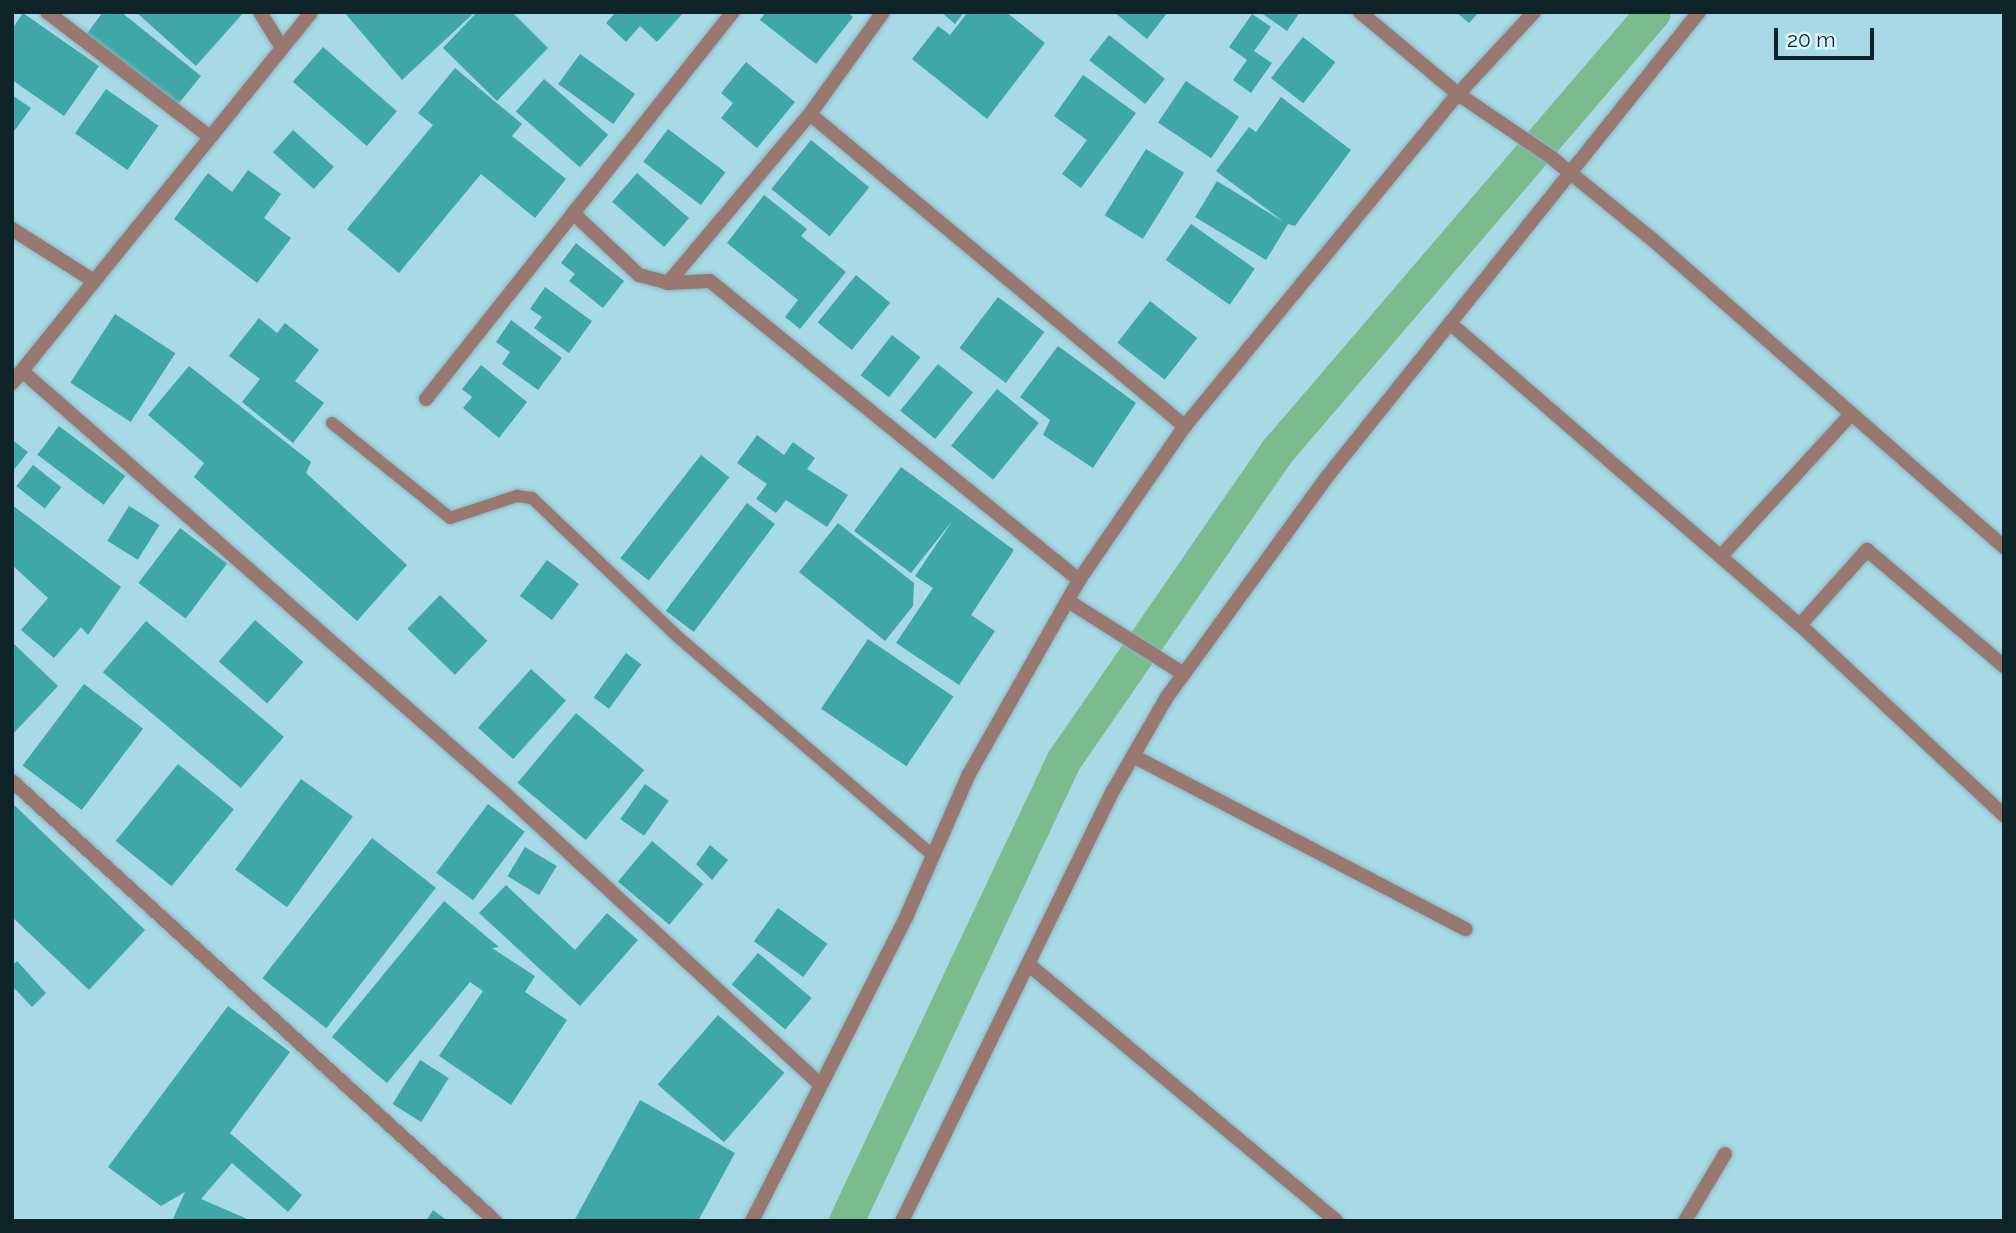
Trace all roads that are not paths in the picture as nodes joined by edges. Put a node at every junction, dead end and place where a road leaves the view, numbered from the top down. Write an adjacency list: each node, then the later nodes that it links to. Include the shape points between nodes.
1 (47, 12): 12 (street)
2 (260, 12): 9 (street)
3 (311, 12): 9 (street)
4 (733, 12): 14 (street)
5 (883, 12): 11 (street)
6 (1360, 12): 10 (street)
7 (1534, 12): 10 (street)
8 (1699, 12): 13 (street)
9 (282, 48): 12 (street)
10 (1458, 94): 13 (street); 23 (street)
11 (810, 114): 17 (street); 23 (street)
12 (210, 137): 16 (street)
13 (1569, 173): 18 (street); 21 (street, via 1653,240)
14 (573, 213): 17 (street, via 639,275); 20 (street)
15 (12, 229): 16 (street)
16 (94, 281): 19 (street)
17 (668, 283): 26 (street, via 710,281)
18 (1451, 324): 25 (street); 30 (street, via 1326,478)
19 (17, 377): 37 (street, via 471,763)
20 (426, 399)
21 (1851, 414): 24 (street); 25 (street)
22 (332, 423): 34 (lane, via 450,518 517,496 532,498 678,637)
23 (1185, 426): 26 (street)
24 (2004, 547)
25 (1721, 556): 28 (street)
26 (1079, 580): 27 (street)
27 (1068, 601): 30 (street); 34 (street, via 969,774)
28 (1800, 625): 29 (street, via 1867,550); 33 (street)
29 (2004, 666)
30 (1184, 674): 31 (street)
31 (1133, 756): 35 (street); 36 (street)
32 (12, 781): 39 (street)
33 (2004, 815)
34 (930, 853): 37 (street, via 907,915)
35 (1466, 929)
36 (1028, 964): 41 (street); 42 (street)
37 (819, 1084): 40 (street)
38 (1724, 1154): 43 (street)
39 (495, 1221)
40 (752, 1221)
41 (902, 1221)
42 (1336, 1221)
43 (1685, 1221)

